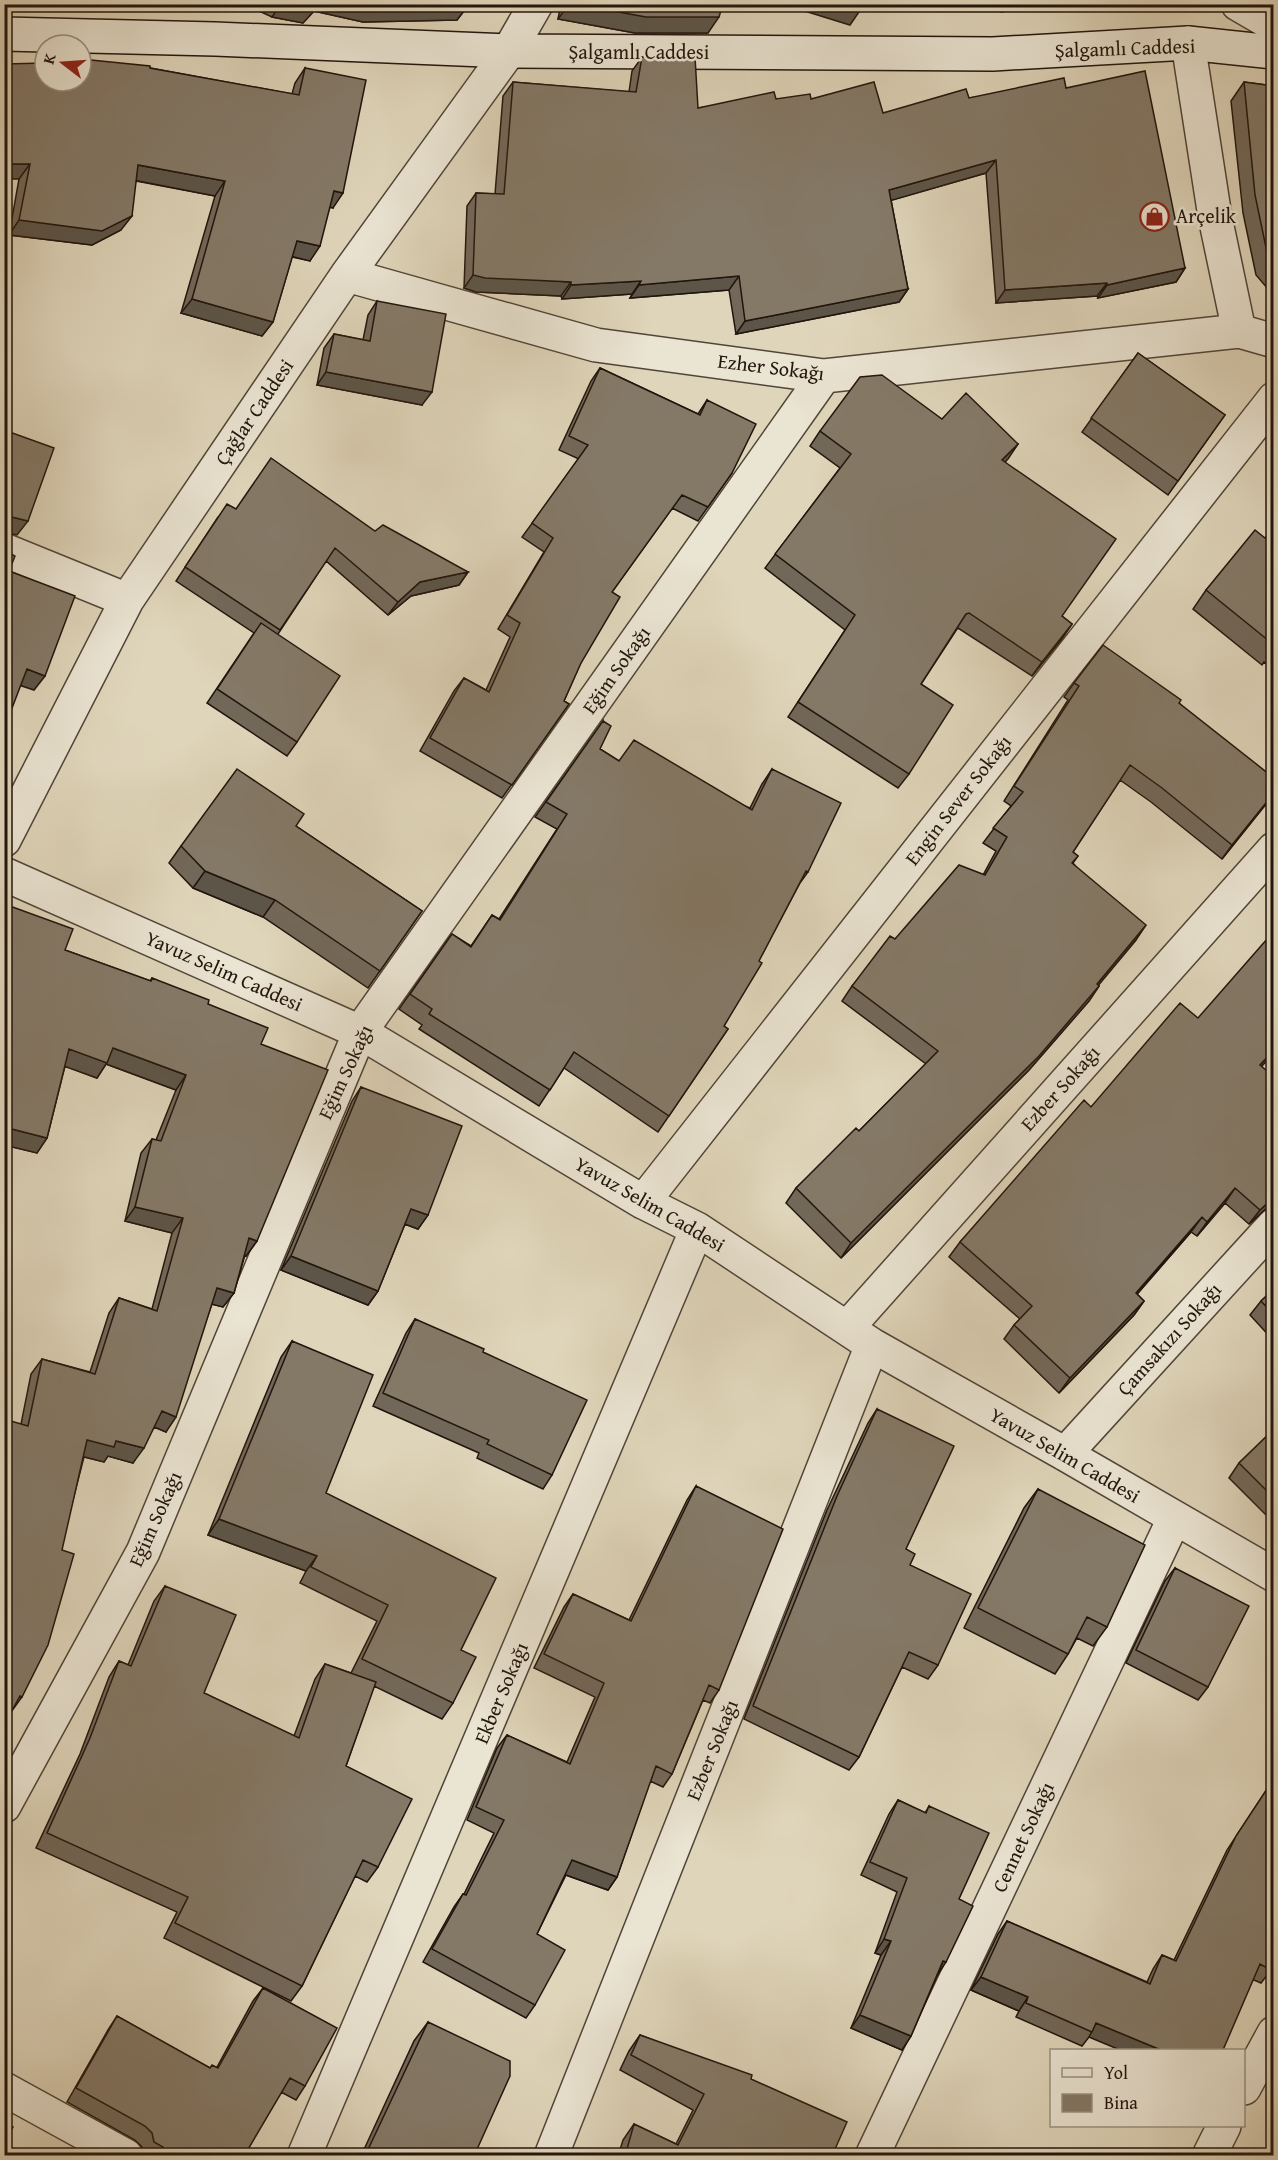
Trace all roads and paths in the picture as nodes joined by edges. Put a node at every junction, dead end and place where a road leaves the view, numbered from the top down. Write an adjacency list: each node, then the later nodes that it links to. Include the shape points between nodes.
1 (536, 4): 6 (street, Çağlar Caddesi)
2 (1238, 4): 3 (street)
3 (1274, 26)
4 (4, 34): 6 (street, Şalgamlı Caddesi)
5 (1188, 43): 6 (street, Şalgamlı Caddesi, via 993,54); 7 (street, Şalgamlı Caddesi); 9 (street, via 1215,217)
6 (509, 51): 8 (street, Çağlar Caddesi)
7 (1274, 52)
8 (347, 275): 11 (street, Ezher Sokağı, via 596,345); 14 (street, Çağlar Caddesi)
9 (1239, 332): 10 (street); 11 (street, Ezher Sokağı)
10 (1274, 341)
11 (824, 376): 18 (street, Eğim Sokağı)
12 (1274, 399): 19 (street, Engin Sever Sokağı)
13 (4, 550): 14 (street)
14 (128, 600): 15 (street, Çağlar Caddesi)
15 (4, 840)
16 (1274, 849): 22 (street, Ezber Sokağı)
17 (4, 874): 18 (street, Yavuz Selim Caddesi)
18 (360, 1032): 19 (street, Yavuz Selim Caddesi); 26 (street, Eğim Sokağı, via 143,1552)
19 (643, 1202): 21 (street, Yavuz Selim Caddesi)
20 (1274, 1225): 23 (street, Çamsakızı Sokağı)
21 (697, 1229): 22 (street, Yavuz Selim Caddesi); 32 (street, Ekber Sokağı)
22 (860, 1336): 23 (street, Yavuz Selim Caddesi); 33 (street, Ezber Sokağı)
23 (1065, 1454): 24 (street, Yavuz Selim Caddesi)
24 (1174, 1519): 25 (street, Yavuz Selim Caddesi); 34 (street, Cennet Sokağı)
25 (1274, 1575)
26 (4, 1806)
27 (1270, 2047): 28 (street)
28 (1245, 2086)
29 (4, 2089): 31 (street)
30 (1224, 2127): 35 (street)
31 (126, 2156)
32 (304, 2156)
33 (551, 2156)
34 (872, 2156)
35 (1209, 2156)

